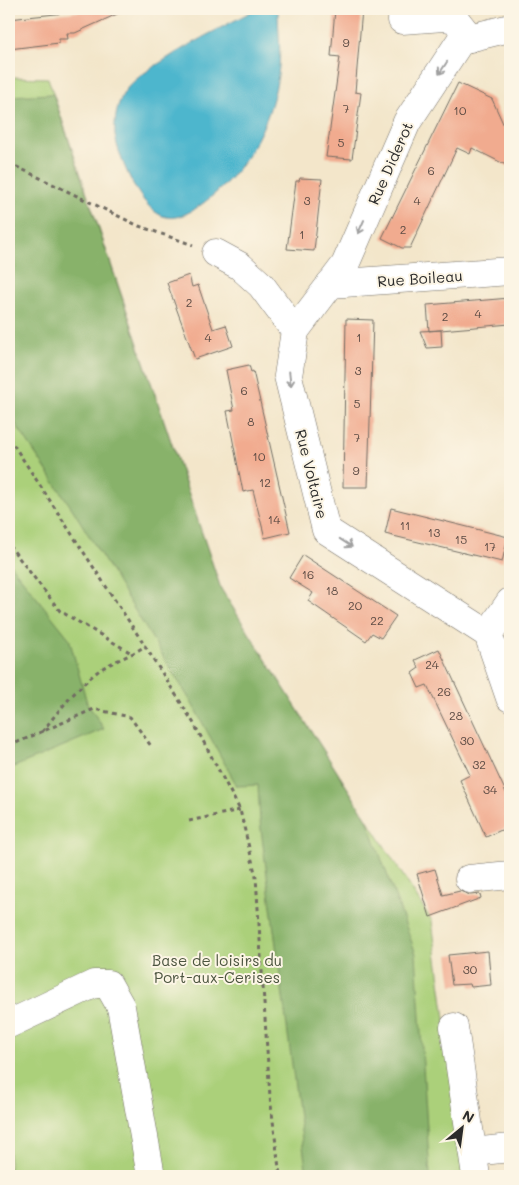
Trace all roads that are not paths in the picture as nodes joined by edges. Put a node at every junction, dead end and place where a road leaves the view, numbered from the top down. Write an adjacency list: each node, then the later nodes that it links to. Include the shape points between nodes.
1 (402, 20): 3 (street, via 455,19)
2 (510, 28): 3 (street, Rue Diderot)
3 (470, 38): 6 (street, Rue Diderot, one-way to 6, via 461,40 407,122 345,265)
4 (216, 253): 7 (street, via 240,266 261,284)
5 (510, 271): 6 (street, Rue Boileau)
6 (330, 284): 7 (street, Rue Diderot)
7 (294, 330): 9 (street, Rue Voltaire, one-way to 9, via 288,376 326,530)
8 (510, 602): 9 (street)
9 (488, 634): 10 (street)
10 (510, 698)
11 (510, 875): 12 (street)
12 (469, 879)
13 (9, 1024): 17 (street, via 94,984 108,984 120,1007)
14 (454, 1027): 16 (street)
15 (510, 1148): 16 (street)
16 (474, 1164)
17 (151, 1176)

